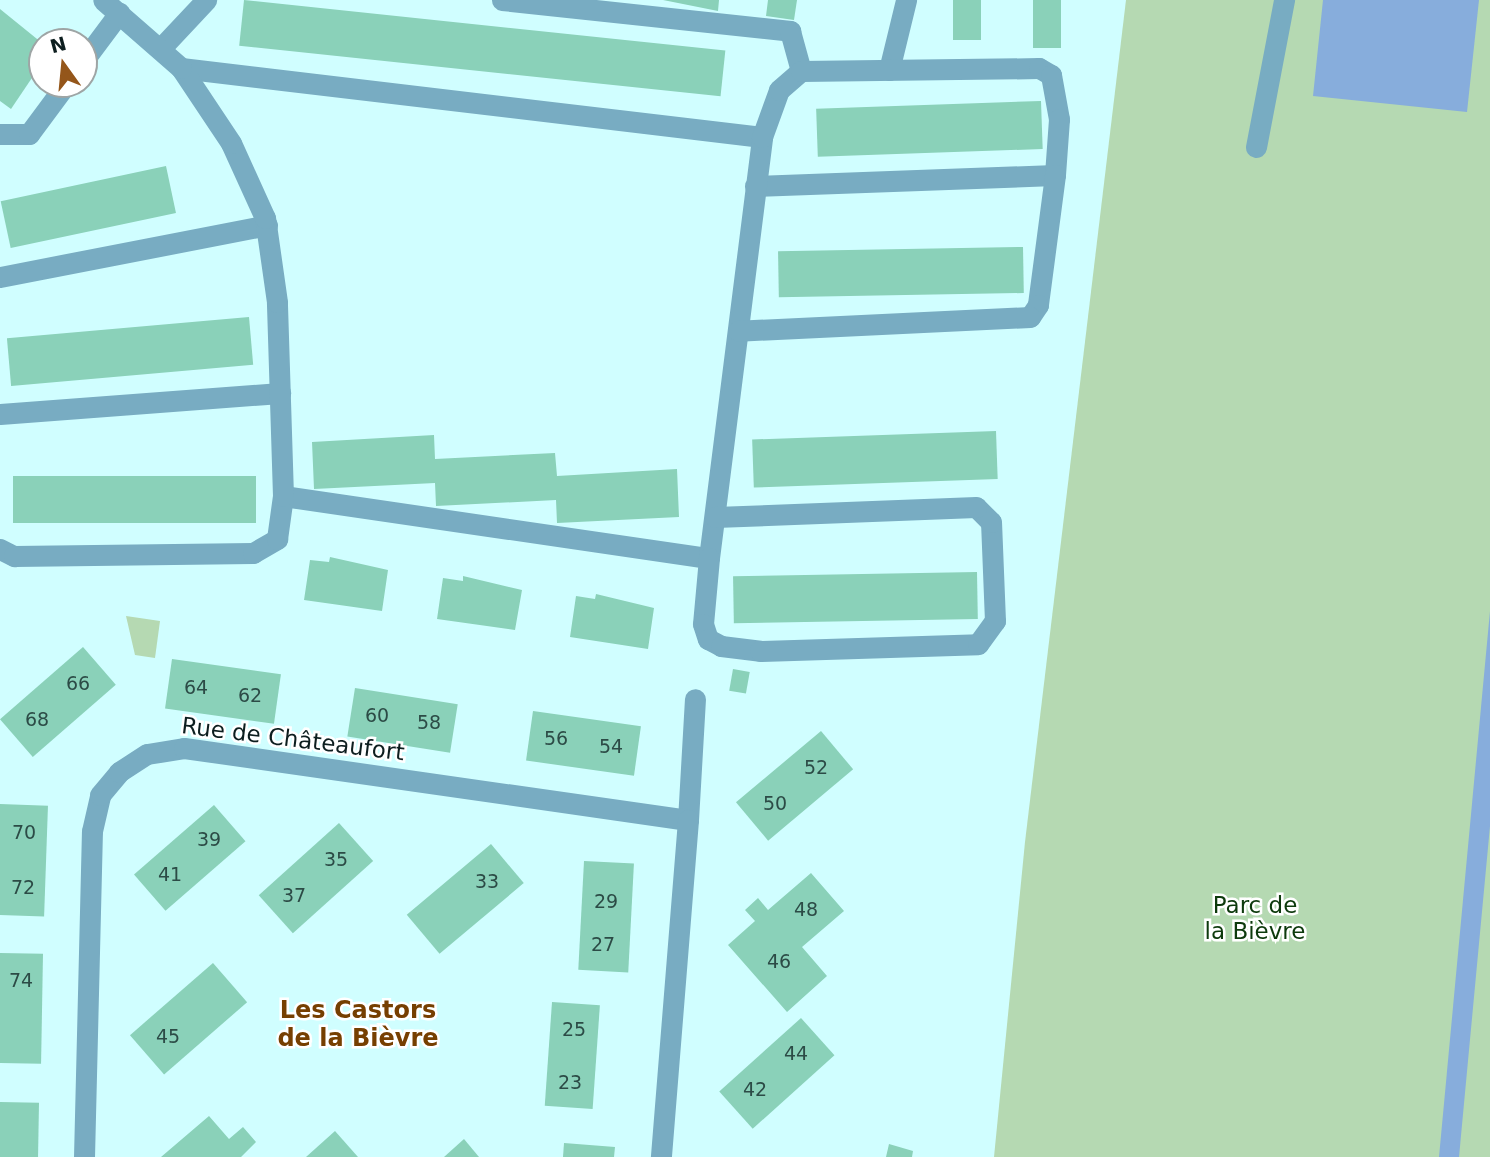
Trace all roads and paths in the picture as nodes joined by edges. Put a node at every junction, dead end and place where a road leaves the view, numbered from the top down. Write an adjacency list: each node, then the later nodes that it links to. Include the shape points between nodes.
1 (206, 0): 7 (street)
2 (502, 0): 10 (street, via 790,31)
3 (906, 0): 9 (street)
4 (1284, 0): 14 (street)
5 (111, 6): 6 (street); 7 (street)
6 (98, 32)
7 (161, 48): 8 (street)
8 (181, 68): 13 (street); 17 (street, via 231,143)
9 (888, 70): 10 (street); 15 (street, via 1040,68 1056,86)
10 (801, 71): 13 (street, via 779,90)
11 (56, 98): 12 (street, via 29,134)
12 (0, 134)
13 (762, 137): 16 (street)
14 (1256, 147)
15 (1055, 175): 16 (street); 19 (street, via 1038,305 1030,317)
16 (755, 186): 19 (street)
17 (267, 225): 18 (street); 20 (street)
18 (0, 277)
19 (738, 331): 23 (street)
20 (280, 393): 21 (street); 22 (street)
21 (0, 414)
22 (283, 496): 24 (street, via 277,539 253,553 15,556); 25 (street)
23 (715, 517): 25 (street); 25 (street, via 976,507 991,522 995,621 978,644 760,651 721,646 708,639 703,624)
24 (0, 549)
25 (709, 558)
26 (695, 699): 27 (street)
27 (688, 820): 28 (street, Rue de Châteaufort, via 184,748 148,754 119,772 100,795 92,831); 29 (street)
28 (84, 1157)
29 (661, 1157)

